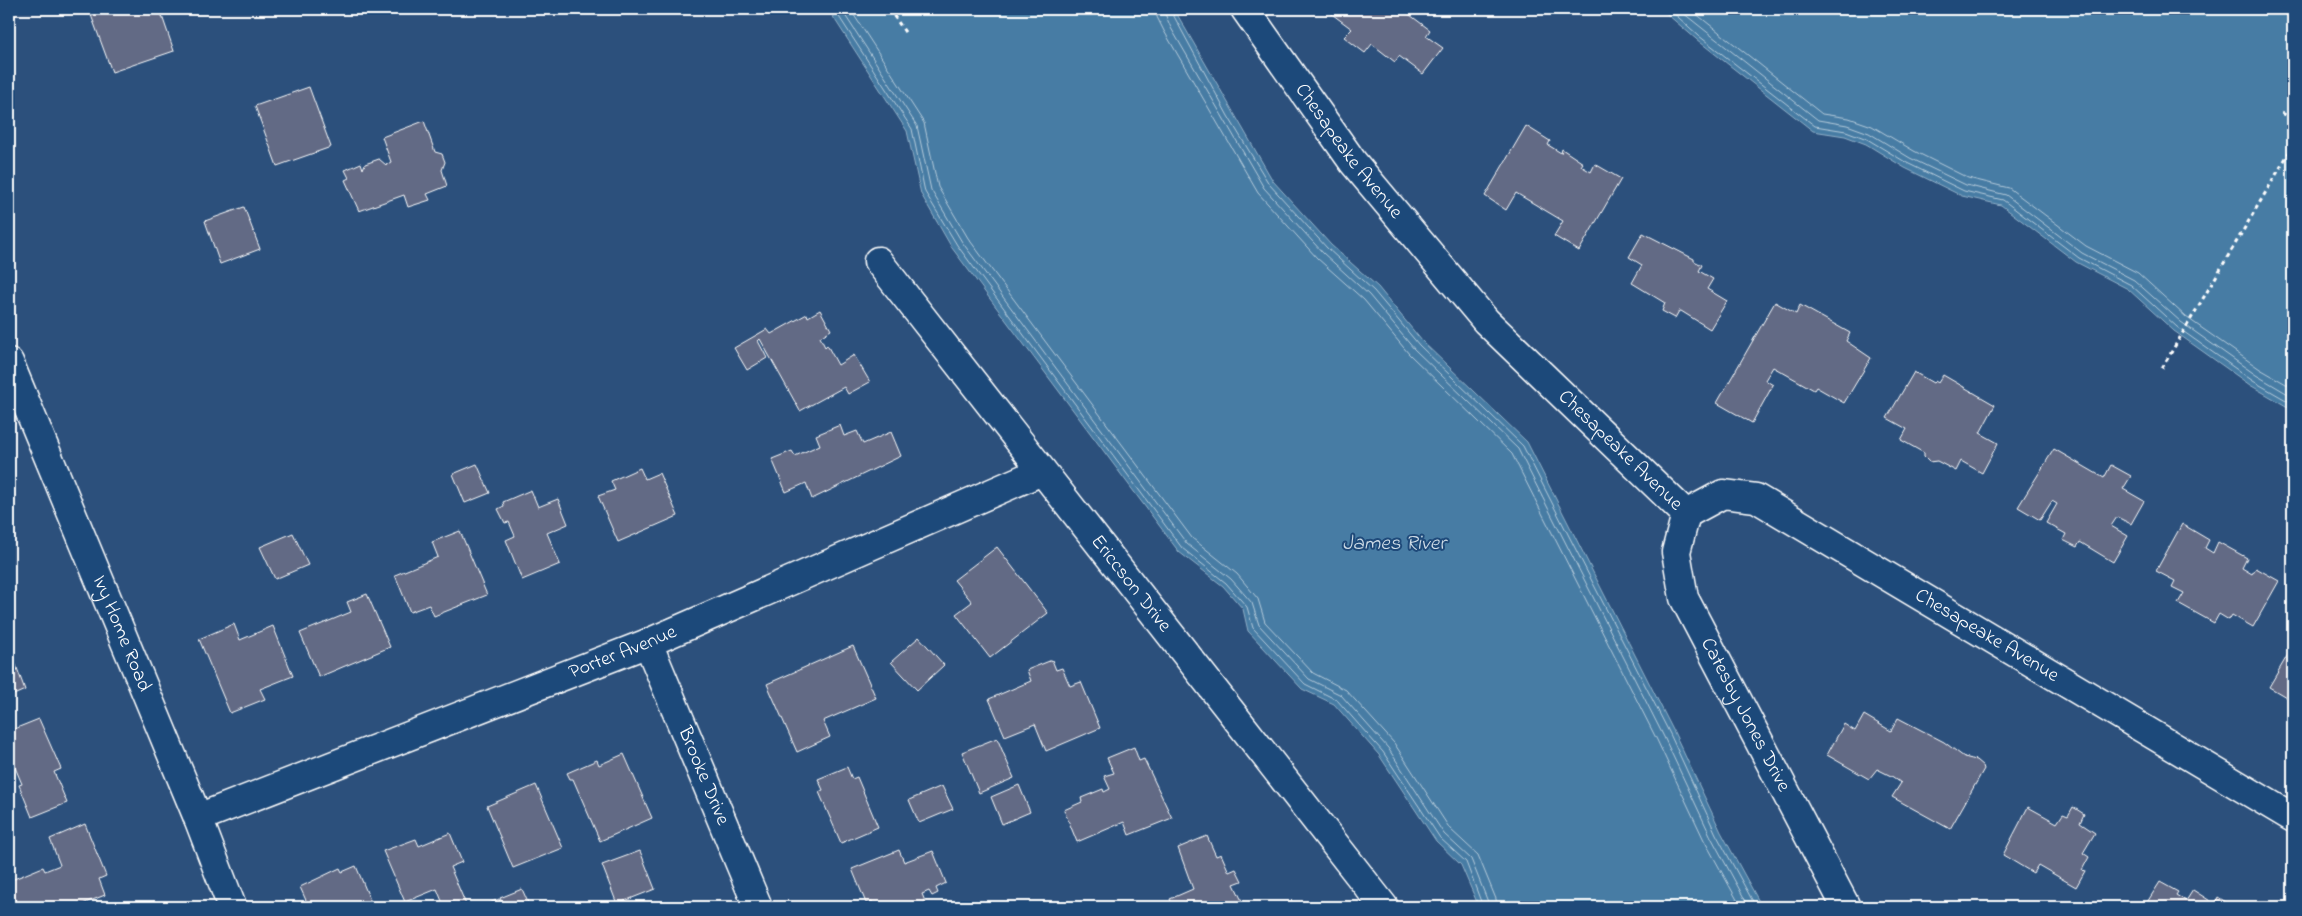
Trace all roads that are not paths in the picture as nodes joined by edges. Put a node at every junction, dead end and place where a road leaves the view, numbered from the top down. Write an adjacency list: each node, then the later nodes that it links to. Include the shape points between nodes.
1 (1245, 9): 5 (street, Chesapeake Avenue, via 1353,162 1486,321)
2 (878, 261): 4 (street, Ericcson Drive)
3 (9, 362): 7 (street, Ivy Home Road)
4 (1042, 471): 6 (street, Porter Avenue); 11 (street, Ericcson Drive)
5 (1686, 514): 8 (street, Chesapeake Avenue, via 1723,494 1756,498); 12 (street, Catesby Jones Drive, via 1676,552 1684,598)
6 (648, 643): 7 (street, Porter Avenue); 10 (street, Brooke Drive)
7 (198, 818): 9 (street, Ivy Home Road)
8 (2293, 818)
9 (232, 907)
10 (758, 907)
11 (1384, 907)
12 (1846, 907)

